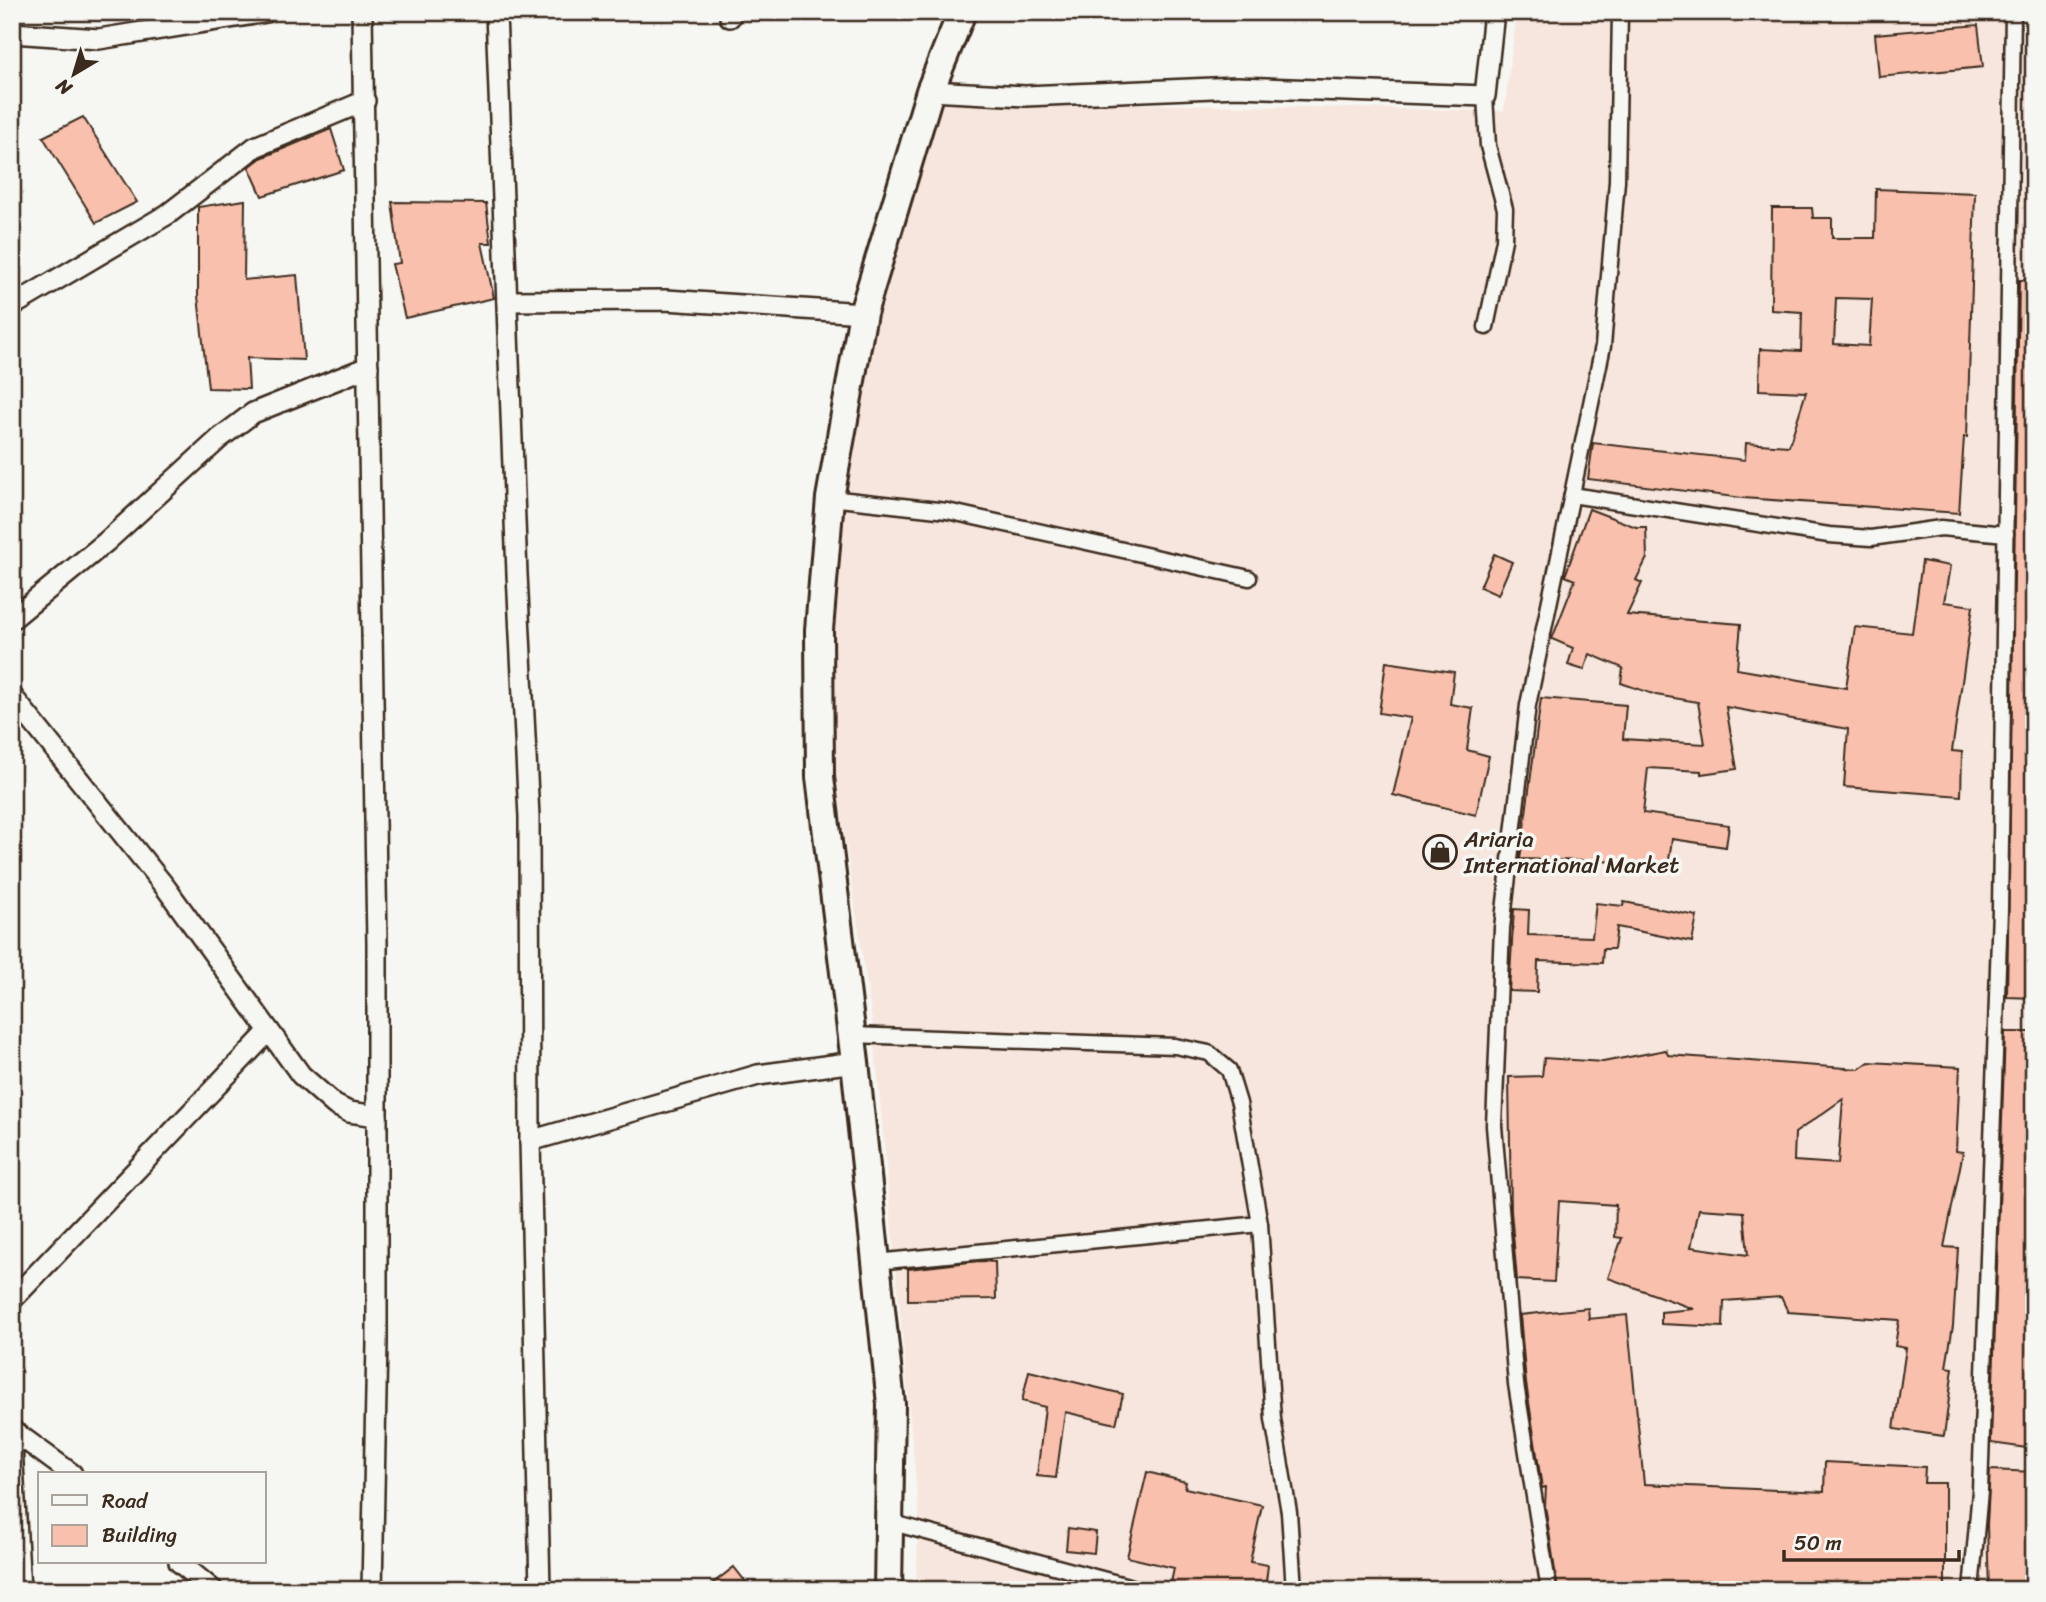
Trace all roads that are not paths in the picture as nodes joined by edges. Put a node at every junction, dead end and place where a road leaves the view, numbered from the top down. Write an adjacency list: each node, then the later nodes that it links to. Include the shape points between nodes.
1 (267, 12): 8 (street, via 99,39)
2 (362, 12): 11 (street)
3 (496, 12): 12 (street)
4 (962, 12): 9 (main road)
5 (1494, 12): 10 (street)
6 (1620, 12): 17 (street, via 1617,180 1603,346)
7 (2013, 12): 19 (street)
8 (12, 33)
9 (930, 91): 10 (street, via 1024,96 1237,87); 14 (main road)
10 (1485, 96): 15 (street, via 1488,146 1505,209 1504,240)
11 (365, 101): 13 (street, via 255,147 168,214); 16 (street)
12 (507, 302): 14 (street, via 666,300); 27 (street, via 529,817)
13 (12, 306)
14 (863, 313): 18 (main road)
15 (1486, 327)
16 (368, 367): 21 (street, via 253,413); 26 (street)
17 (1572, 495): 19 (street, via 1829,535 1871,538 1941,528); 44 (street, via 1528,705 1502,928 1494,1126 1516,1384)
18 (830, 498): 20 (street, via 947,511); 24 (main road, via 819,630 820,777)
19 (2006, 534): 45 (street, via 1997,992 1980,1491)
20 (1250, 578)
21 (12, 619)
22 (12, 696): 23 (street, via 166,888)
23 (269, 1031): 26 (street, via 322,1096 349,1112); 30 (street)
24 (851, 1035): 25 (main road); 28 (street, via 1175,1046 1209,1053 1229,1070 1239,1103)
25 (855, 1062): 27 (street, via 758,1075); 29 (main road)
26 (377, 1116): 39 (street)
27 (530, 1141): 40 (street)
28 (1260, 1224): 29 (street); 43 (street, via 1273,1419 1289,1512)
29 (876, 1262): 34 (main road, via 891,1404)
30 (13, 1298)
31 (12, 1430): 33 (street)
32 (12, 1446): 37 (street)
33 (69, 1472)
34 (889, 1522): 36 (street); 41 (main road)
35 (181, 1564): 38 (street)
36 (1101, 1584): 42 (street)
37 (20, 1590)
38 (213, 1590)
39 (372, 1590)
40 (540, 1590)
41 (888, 1590)
42 (1143, 1590)
43 (1293, 1590)
44 (1549, 1590)
45 (1971, 1590)

